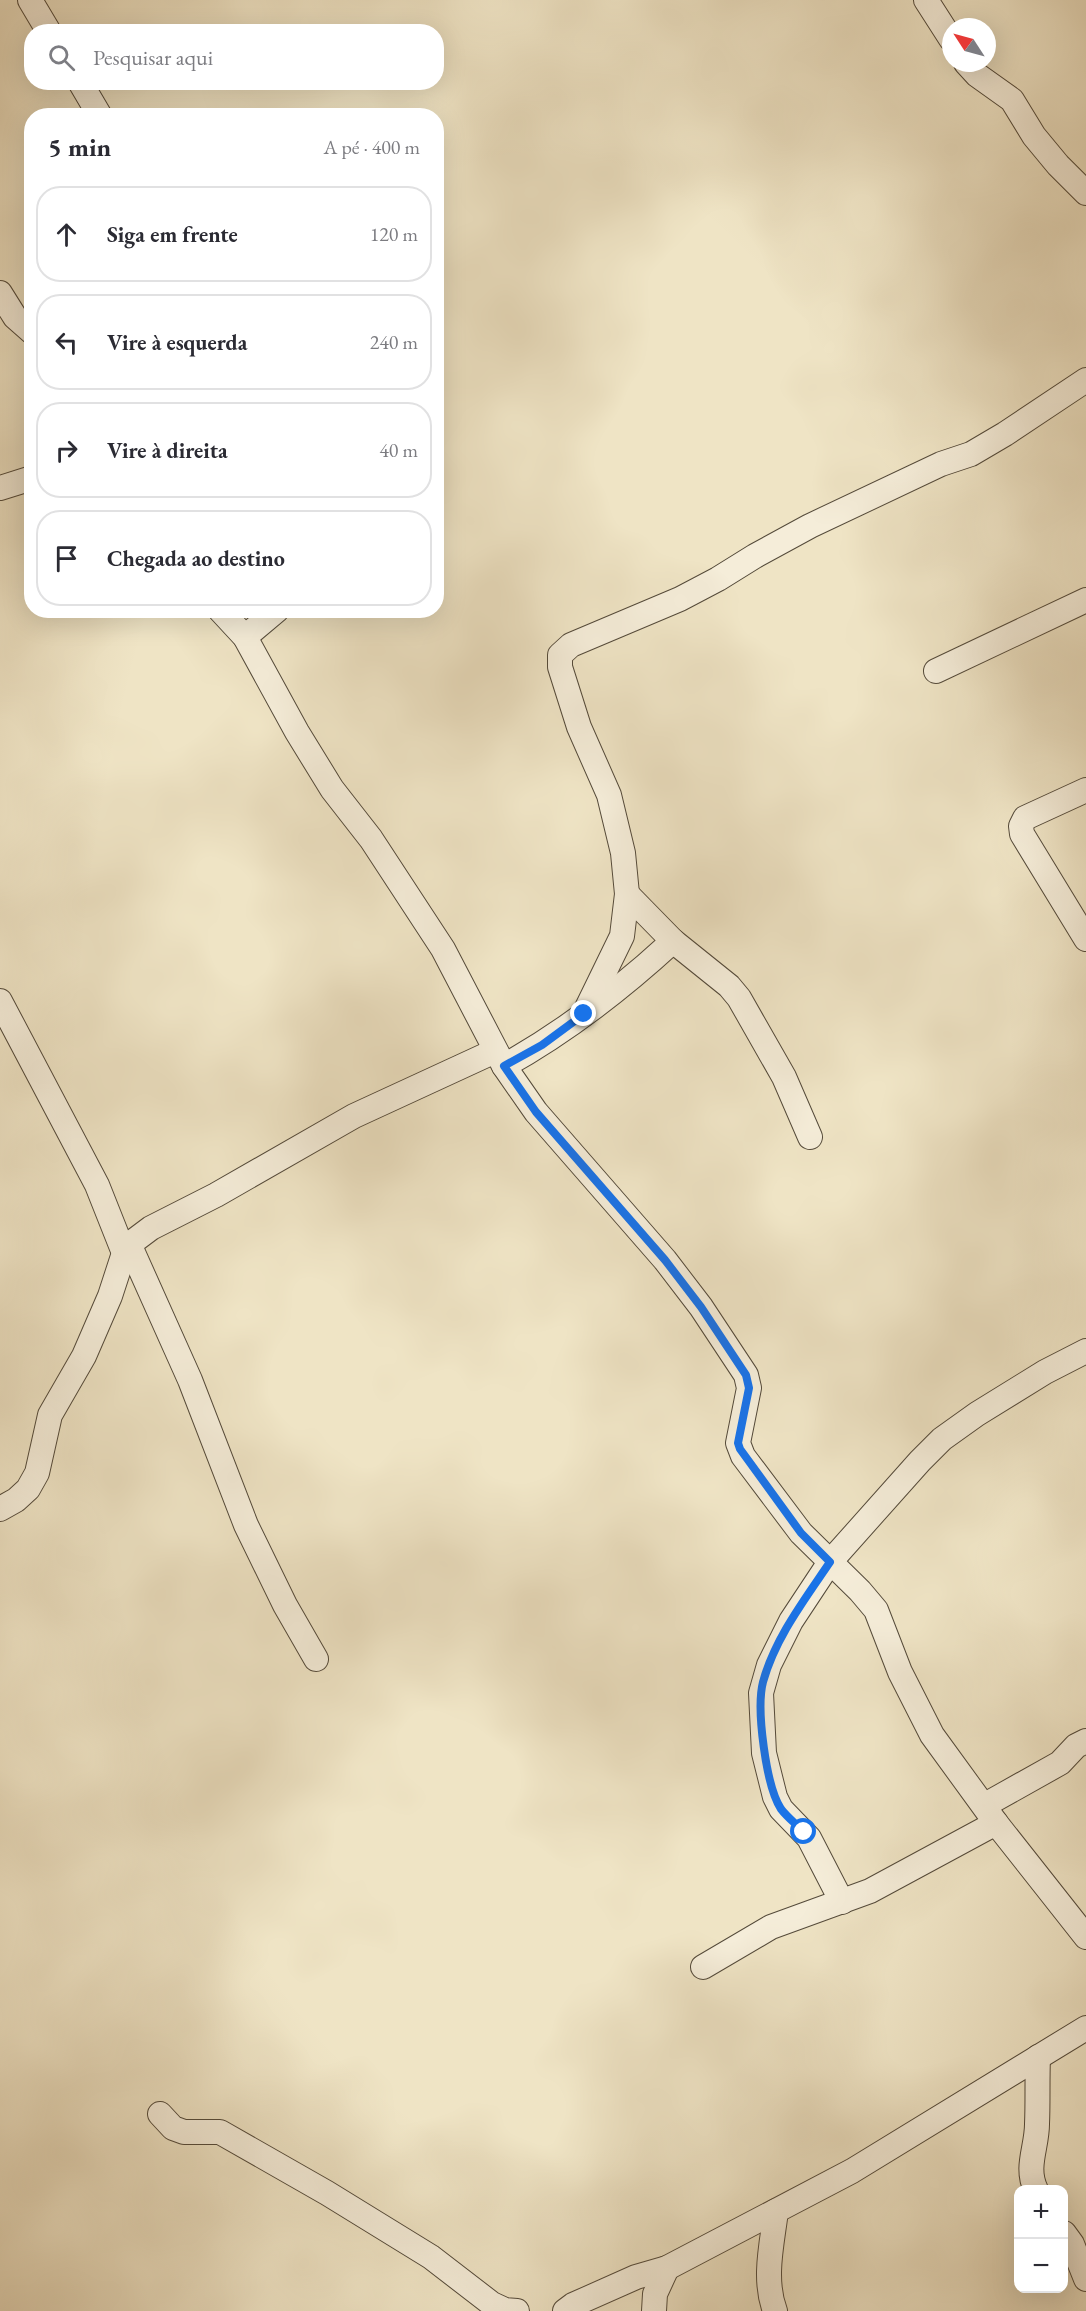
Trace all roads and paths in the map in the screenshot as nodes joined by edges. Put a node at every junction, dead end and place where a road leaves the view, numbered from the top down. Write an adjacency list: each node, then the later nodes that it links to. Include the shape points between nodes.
1 (30, 0): 3 (street)
2 (926, 0): 4 (street)
3 (45, 24)
4 (942, 25)
5 (974, 72): 8 (street, via 1012,100 1040,143)
6 (85, 90): 7 (street)
7 (95, 108)
8 (1086, 193)
9 (0, 293): 10 (street)
10 (24, 325)
11 (1086, 380): 20 (street, via 971,454 941,464 810,526 680,599 572,645 561,655 560,667 579,727 609,795)
12 (24, 480): 13 (street)
13 (0, 488)
14 (1086, 600): 18 (street)
15 (227, 618): 17 (street)
16 (267, 618): 17 (street)
17 (244, 637): 25 (street, via 332,789 371,839 443,949)
18 (936, 671)
19 (1086, 790): 21 (street, via 1025,818 1021,826 1022,834)
20 (627, 894): 22 (street); 24 (street, via 622,936)
21 (1086, 939)
22 (673, 941): 24 (street); 26 (street, via 739,998 784,1077)
23 (0, 1001): 27 (street)
24 (584, 1014): 25 (street, via 542,1045)
25 (500, 1058): 27 (street, via 354,1116 151,1228); 30 (street, via 536,1112 665,1260 740,1365 749,1388 740,1449 801,1533)
26 (810, 1137)
27 (127, 1250): 29 (street, via 84,1356 50,1415 37,1473 28,1489); 31 (street, via 190,1380 246,1525)
28 (1086, 1351): 30 (street, via 1045,1372 942,1439)
29 (0, 1509)
30 (830, 1562): 33 (street, via 876,1610 900,1672 932,1735); 34 (street, via 790,1621 761,1692 764,1753 775,1797 781,1809 809,1838)
31 (316, 1659)
32 (1086, 1741): 33 (street)
33 (990, 1814): 34 (street, via 870,1891); 35 (street)
34 (842, 1902): 36 (street, via 771,1927)
35 (1086, 1937)
36 (703, 1966)
37 (1086, 2028): 38 (street)
38 (1038, 2058): 40 (street, via 1037,2127 1030,2162); 41 (street, via 852,2171)
39 (160, 2114): 45 (street, via 173,2128 184,2132 220,2132 431,2257 492,2304)
40 (1034, 2185)
41 (776, 2211): 43 (street); 48 (street, via 768,2267)
42 (1068, 2238): 44 (street)
43 (667, 2268): 46 (street, via 636,2277); 47 (street, via 655,2294)
44 (1086, 2279)
45 (517, 2311)
46 (565, 2311)
47 (654, 2311)
48 (775, 2311)

